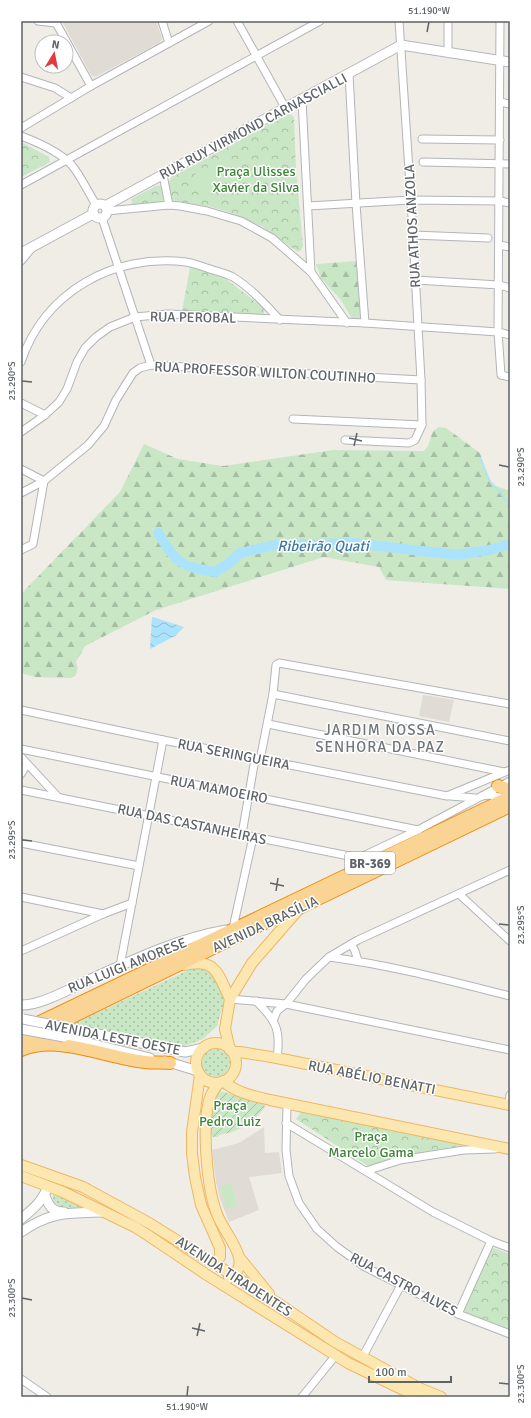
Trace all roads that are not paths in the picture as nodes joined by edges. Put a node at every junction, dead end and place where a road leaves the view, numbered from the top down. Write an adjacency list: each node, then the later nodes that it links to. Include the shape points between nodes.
1 (38, 21): 9 (street)
2 (162, 21): 10 (street)
3 (209, 21): 10 (street)
4 (237, 21): 13 (street)
5 (320, 21): 13 (street)
6 (399, 21): 11 (street, RUA ATHOS ANZOLA)
7 (448, 21): 12 (street)
8 (500, 21): 14 (street)
9 (56, 22): 18 (street)
10 (169, 43): 18 (street)
11 (401, 46): 12 (street); 16 (street, RUA RUY VIRMOND CARNASCIALLI); 34 (street, RUA ATHOS ANZOLA)
12 (448, 52): 14 (street)
13 (256, 56): 23 (street); 28 (street)
14 (500, 60): 15 (street); 21 (street)
15 (510, 62)
16 (349, 74): 20 (street, RUA RUY VIRMOND CARNASCIALLI); 37 (street)
17 (21, 77): 19 (street, via 55,88)
18 (91, 86): 19 (street)
19 (71, 98): 24 (street)
20 (302, 100): 23 (street, RUA RUY VIRMOND CARNASCIALLI); 39 (street)
21 (500, 102): 22 (street); 27 (street)
22 (510, 104)
23 (286, 109): 32 (street, RUA RUY VIRMOND CARNASCIALLI)
24 (21, 128)
25 (21, 136): 28 (street)
26 (422, 139): 27 (street)
27 (500, 140): 30 (street)
28 (66, 160): 33 (street); 40 (street, via 74,168)
29 (424, 162): 30 (street)
30 (500, 163): 31 (street); 35 (street)
31 (510, 164)
32 (163, 175): 38 (street); 40 (street, RUA RUY VIRMOND CARNASCIALLI)
33 (21, 185)
34 (412, 200): 35 (street); 37 (street); 41 (street, RUA ATHOS ANZOLA)
35 (500, 201): 36 (street); 44 (street)
36 (510, 203)
37 (356, 204): 39 (street); 56 (street)
38 (169, 205): 40 (street); 49 (street, via 207,210 241,221 272,238)
39 (308, 206): 49 (street)
40 (101, 211): 43 (street, RUA RUY VIRMOND CARNASCIALLI); 48 (street)
41 (413, 235): 42 (street); 50 (street, RUA ATHOS ANZOLA)
42 (488, 238)
43 (34, 246): 46 (street, RUA RUY VIRMOND CARNASCIALLI); 47 (street)
44 (499, 246): 45 (street); 51 (street)
45 (510, 247)
46 (21, 252)
47 (21, 261)
48 (118, 267): 53 (street); 54 (street, via 149,260 187,262 231,276 253,291); 60 (street, via 78,286 55,304 37,327)
49 (311, 272): 55 (street)
50 (415, 280): 51 (street); 57 (street, RUA ATHOS ANZOLA)
51 (499, 285): 52 (street); 58 (street)
52 (510, 288)
53 (135, 317): 54 (street, RUA PEROBAL, via 168,314); 61 (street); 65 (street, RUA PEROBAL, via 96,336 77,362 59,402)
54 (280, 320): 55 (street, RUA PEROBAL)
55 (347, 323): 56 (street, RUA PEROBAL)
56 (365, 323): 57 (street, RUA PEROBAL)
57 (418, 327): 58 (street, RUA PEROBAL); 63 (street, RUA ATHOS ANZOLA)
58 (498, 332): 59 (street, RUA PEROBAL); 62 (street, via 502,375)
59 (510, 335)
60 (21, 362)
61 (151, 366): 63 (street, RUA PROFESSOR WILTON COUTINHO); 71 (street, RUA PROFESSOR WILTON COUTINHO, via 140,368 133,373 104,426 88,445)
62 (510, 377)
63 (421, 380): 67 (street, RUA ATHOS ANZOLA)
64 (21, 403): 65 (street)
65 (45, 415): 68 (street, RUA PEROBAL)
66 (293, 419): 67 (street)
67 (421, 428): 69 (street, via 415,440 409,443)
68 (21, 432)
69 (346, 440)
70 (21, 469): 71 (street)
71 (44, 480): 72 (street, RUA PROFESSOR WILTON COUTINHO); 73 (street, via 33,544)
72 (21, 493)
73 (21, 550)
74 (273, 694): 75 (street, via 276,665 280,663); 77 (street); 79 (street)
75 (510, 704)
76 (21, 710): 78 (street, RUA SERINGUEIRA)
77 (268, 724): 82 (street); 84 (street)
78 (162, 740): 82 (street, RUA SERINGUEIRA); 86 (street)
79 (510, 741)
80 (21, 749): 86 (street, RUA MAMOEIRO)
81 (21, 757): 83 (street)
82 (257, 759): 89 (street); 90 (street, RUA SERINGUEIRA)
83 (27, 764): 85 (street); 92 (street)
84 (507, 771): 90 (street)
85 (21, 774)
86 (156, 776): 89 (street, RUA MAMOEIRO); 94 (street)
87 (510, 781): 91 (street, AVENIDA BRASÍLIA)
88 (21, 790): 92 (street, RUA DAS CASTANHEIRAS)
89 (249, 795): 95 (street, RUA MAMOEIRO); 96 (street)
90 (447, 796): 93 (street, RUA SERINGUEIRA)
91 (508, 796): 93 (street, AVENIDA BRASÍLIA); 93 (street, RUA SERINGUEIRA); 105 (highway, AVENIDA BRASÍLIA / BR-369); 107 (highway, AVENIDA BRASÍLIA / BR-369)
92 (58, 797): 94 (street, RUA DAS CASTANHEIRAS)
93 (477, 797): 95 (street, AVENIDA BRASÍLIA)
94 (148, 815): 96 (street, RUA DAS CASTANHEIRAS); 100 (street)
95 (418, 830): 99 (street, AVENIDA BRASÍLIA)
96 (242, 834): 97 (street, RUA DAS CASTANHEIRAS)
97 (253, 837): 99 (street, RUA DAS CASTANHEIRAS); 107 (street)
98 (21, 843): 100 (street)
99 (363, 858)
100 (139, 866): 104 (street)
101 (510, 870): 102 (street)
102 (459, 894): 108 (street); 109 (street)
103 (21, 897): 106 (street)
104 (132, 903): 106 (street); 113 (street)
105 (301, 907): 114 (highway, AVENIDA BRASÍLIA / BR-369); 116 (main road, via 252,963)
106 (103, 914): 110 (street)
107 (233, 928): 113 (street, RUA LUIGI AMORESE, via 208,933 166,947); 121 (highway, AVENIDA BRASÍLIA / BR-369)
108 (510, 941)
109 (351, 944): 111 (street); 112 (street)
110 (21, 951)
111 (329, 957): 112 (street); 118 (street, via 306,979)
112 (358, 961): 115 (street)
113 (120, 966): 119 (street, RUA LUIGI AMORESE, via 36,1003)
114 (176, 966): 116 (main road, via 191,963 210,965 221,977); 123 (highway, AVENIDA BRASÍLIA / BR-369)
115 (510, 996)
116 (230, 999): 117 (street); 122 (main road)
117 (256, 1001): 118 (street); 120 (street)
118 (286, 1004): 120 (street, via 278,1011); 126 (street)
119 (21, 1005)
120 (273, 1021): 128 (street, via 279,1043)
121 (22, 1024): 124 (street, AVENIDA LESTE OESTE, bridge, via 73,1029 185,1052); 129 (street, bridge)
122 (225, 1029): 124 (main road); 127 (main road)
123 (21, 1042)
124 (207, 1046): 127 (main road, via 222,1045); 130 (main road, via 197,1058)
125 (21, 1050): 129 (highway, via 37,1045 58,1044 145,1062)
126 (510, 1050)
127 (232, 1051): 128 (main road, RUA ABÉLIO BENATTI); 131 (main road, via 236,1065 234,1071 231,1077)
128 (277, 1058): 132 (main road, RUA ABÉLIO BENATTI)
129 (170, 1063): 130 (street)
130 (199, 1073): 131 (main road, via 207,1081); 145 (main road, via 192,1153 201,1205)
131 (221, 1082): 133 (main road, via 244,1092); 144 (main road, via 210,1096 206,1122 209,1186)
132 (510, 1101)
133 (287, 1103): 134 (street, RUA CASTRO ALVES); 135 (main road)
134 (286, 1123): 137 (street); 154 (street, RUA CASTRO ALVES, via 289,1176 299,1203 317,1230 365,1267)
135 (510, 1149): 137 (street, via 464,1150 400,1160)
136 (21, 1165): 140 (main road, AVENIDA TIRADENTES)
137 (366, 1171): 148 (street, via 433,1212)
138 (21, 1176): 139 (main road, AVENIDA TIRADENTES)
139 (48, 1186): 140 (main road, via 56,1182); 141 (street); 143 (main road, AVENIDA TIRADENTES)
140 (82, 1187): 151 (main road, AVENIDA TIRADENTES, via 149,1223)
141 (45, 1196): 142 (street, via 56,1212); 146 (street)
142 (68, 1212): 143 (street); 147 (street, via 35,1222)
143 (104, 1212): 152 (main road, AVENIDA TIRADENTES, via 149,1236)
144 (217, 1214): 145 (main road); 150 (main road)
145 (206, 1218): 151 (main road, via 220,1248 219,1259)
146 (21, 1219)
147 (21, 1232)
148 (491, 1241): 149 (street); 156 (street)
149 (510, 1248)
150 (239, 1257): 153 (main road, via 239,1268); 155 (main road)
151 (212, 1262): 153 (main road, AVENIDA TIRADENTES)
152 (207, 1275): 153 (main road, via 223,1278); 158 (main road, AVENIDA TIRADENTES)
153 (234, 1275): 155 (main road, AVENIDA TIRADENTES)
154 (401, 1285): 156 (street, RUA CASTRO ALVES); 159 (street)
155 (276, 1302): 159 (main road, AVENIDA TIRADENTES)
156 (458, 1314): 157 (street, RUA CASTRO ALVES)
157 (510, 1334)
158 (336, 1355): 159 (main road, via 345,1352); 162 (street); 163 (main road, AVENIDA TIRADENTES)
159 (362, 1358): 164 (main road, AVENIDA TIRADENTES)
160 (21, 1379): 161 (street)
161 (46, 1397)
162 (302, 1397)
163 (418, 1397)
164 (441, 1397)

